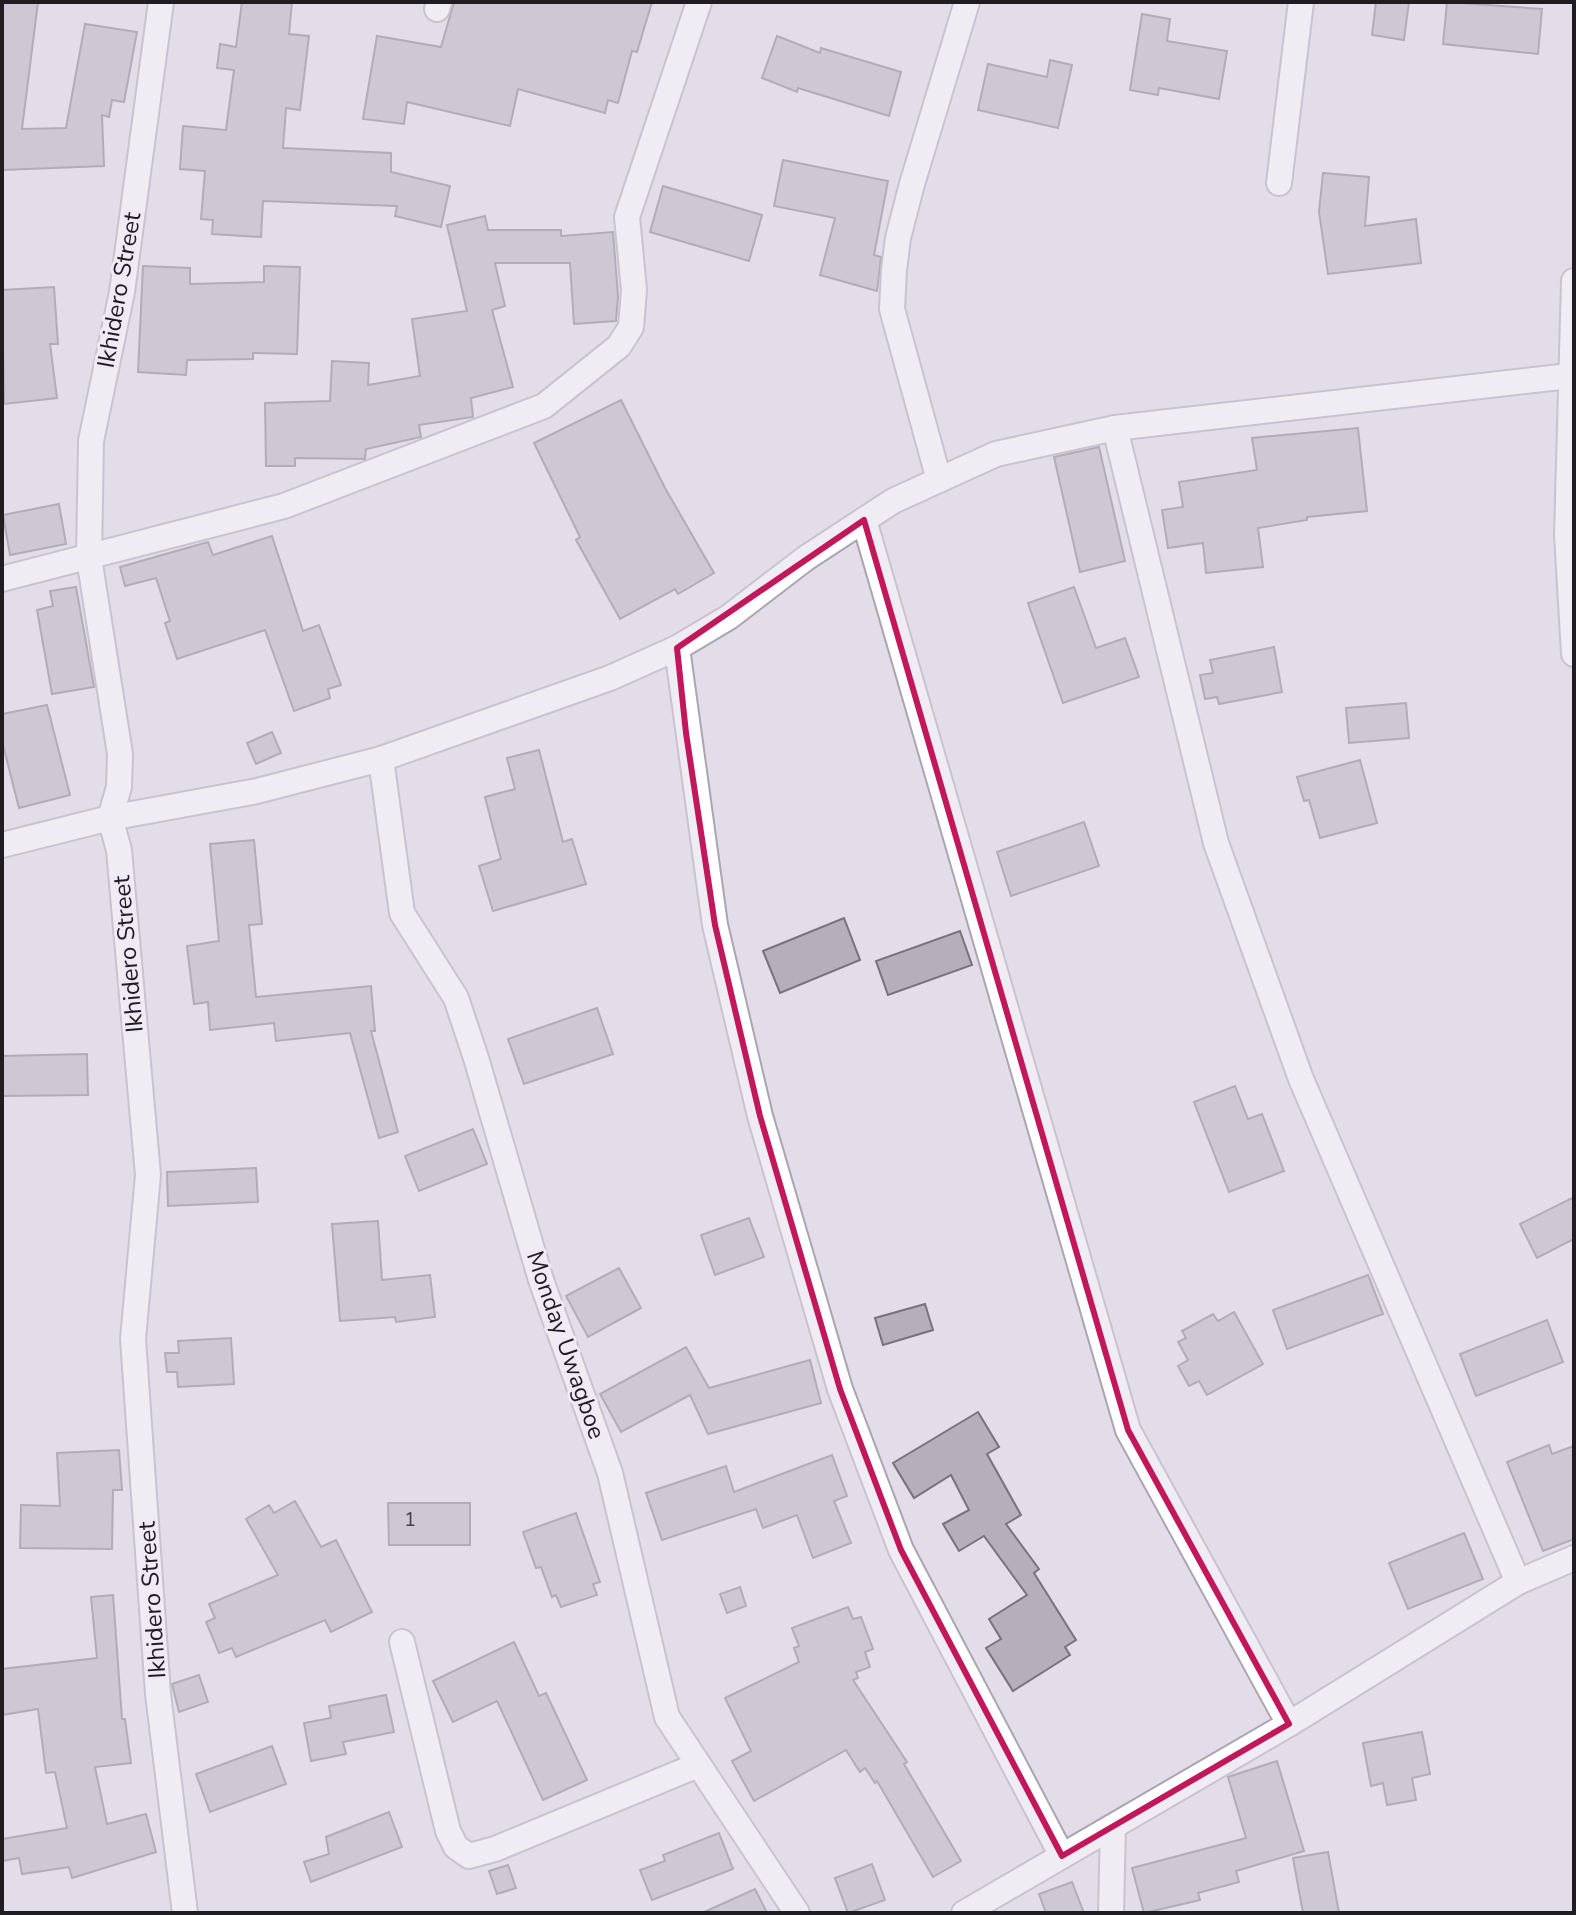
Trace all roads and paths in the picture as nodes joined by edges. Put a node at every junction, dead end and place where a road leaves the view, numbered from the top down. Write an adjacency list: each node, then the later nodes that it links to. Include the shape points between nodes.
1 (161, 2): 11 (street, Ikhidero Street, via 122,292 91,441)
2 (699, 2): 11 (street, via 627,217 634,290 631,327 619,346 544,406 284,506)
3 (967, 2): 9 (street, via 912,184 894,270 892,309)
4 (1301, 2): 5 (street)
5 (1279, 183)
6 (1574, 281): 7 (street)
7 (1569, 376): 8 (street); 14 (street, via 1567,535)
8 (1115, 428): 9 (street, via 996,454); 19 (street, via 1216,843 1301,1079)
9 (939, 480): 10 (street)
10 (864, 520): 13 (street); 21 (street, via 1128,1430)
11 (89, 558): 12 (street); 16 (street, Ikhidero Street, via 120,754 119,787)
12 (2, 579)
13 (677, 648): 15 (street, via 610,678); 24 (street, via 715,925 760,1116 840,1389 901,1550)
14 (1574, 654)
15 (381, 759): 16 (street, via 257,791); 22 (street, Monday Uwagboe, via 402,913 456,998 541,1280 610,1473 667,1717)
16 (110, 818): 17 (street); 25 (street, Ikhidero Street, via 119,850 148,1175 133,1339 158,1694)
17 (2, 845)
18 (1574, 1558): 19 (street)
19 (1518, 1582): 21 (street)
20 (402, 1642): 22 (street, via 448,1831 456,1847 469,1856)
21 (1289, 1724): 23 (street)
22 (698, 1765): 26 (street, Monday Uwagboe)
23 (1113, 1827): 24 (street); 28 (street)
24 (1062, 1856): 27 (street)
25 (185, 1913)
26 (797, 1913)
27 (964, 1913)
28 (1111, 1913)

